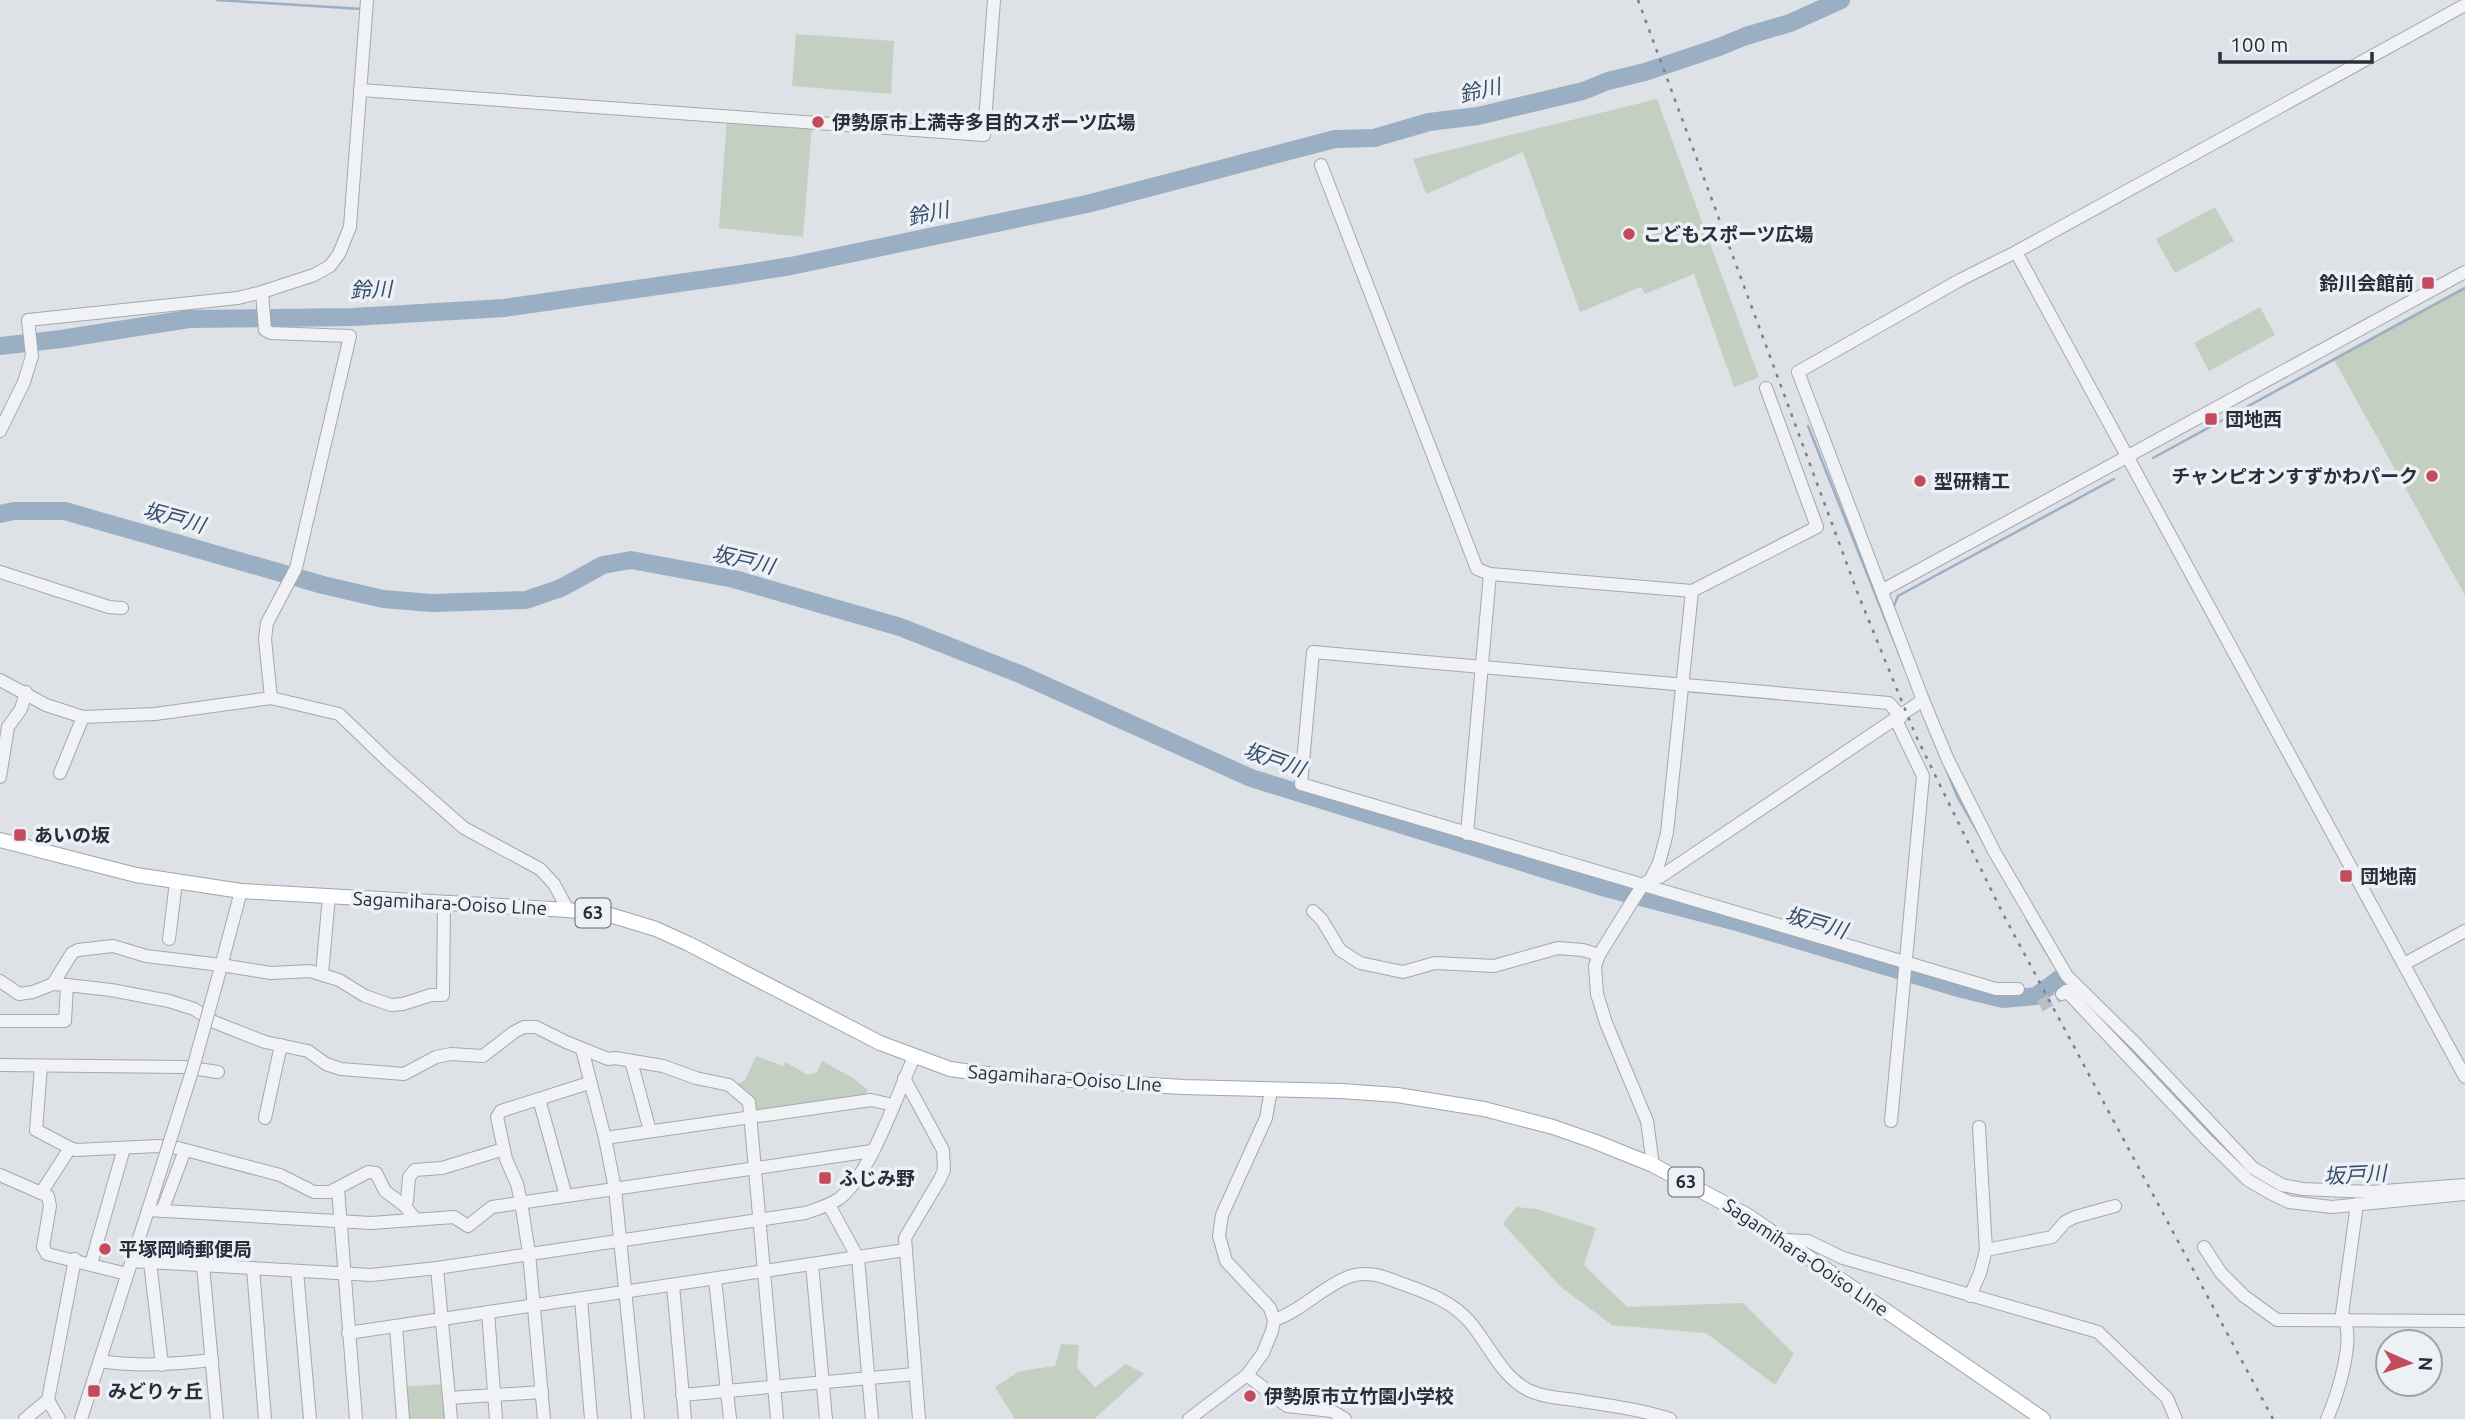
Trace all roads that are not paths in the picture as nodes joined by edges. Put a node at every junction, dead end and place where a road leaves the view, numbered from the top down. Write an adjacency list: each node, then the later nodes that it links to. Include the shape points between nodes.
1 (367, 0): 4 (street)
2 (994, 0): 4 (street, via 984,135)
3 (2465, 5): 6 (street)
4 (360, 90): 8 (street, via 350,227 339,254 314,275)
5 (1321, 165): 13 (street, via 1477,569)
6 (2016, 252): 11 (street); 14 (street, via 1798,372)
7 (2465, 272): 11 (street)
8 (262, 297): 10 (street, via 28,320 32,356); 21 (street, via 265,330 271,333 350,336 296,568 267,623)
9 (1766, 388): 15 (street, via 1817,527)
10 (0, 431)
11 (2127, 456): 14 (street); 40 (street)
12 (0, 572): 16 (street)
13 (1490, 574): 15 (street); 17 (street)
14 (1883, 590): 22 (street)
15 (1692, 591): 19 (street)
16 (122, 608)
17 (1482, 668): 19 (street); 27 (street); 27 (street, via 1313,652 1301,784)
18 (0, 680): 20 (street)
19 (1681, 685): 24 (street, via 1889,703); 30 (street, via 1667,833 1659,863)
20 (26, 692): 23 (street, via 46,705); 26 (street, via 8,727)
21 (271, 698): 23 (street, via 155,714); 34 (street, via 339,714 464,828 540,869)
22 (1923, 700): 24 (street); 50 (street, via 1994,851 2067,976)
23 (83, 717): 25 (street)
24 (1898, 718): 30 (street); 39 (street, via 1923,776)
25 (60, 772)
26 (0, 777)
27 (1467, 834): 30 (street)
28 (0, 840): 29 (main road, Sagamihara-Ooiso LIne / 63)
29 (176, 882): 31 (main road, Sagamihara-Ooiso LIne / 63); 37 (street)
30 (1646, 882): 38 (street); 39 (street)
31 (241, 891): 32 (main road, Sagamihara-Ooiso LIne / 63); 41 (street)
32 (329, 896): 33 (main road, Sagamihara-Ooiso LIne / 63); 42 (street)
33 (444, 903): 34 (main road, Sagamihara-Ooiso LIne / 63); 42 (street, via 443,995 391,1005)
34 (568, 910): 52 (main road, Sagamihara-Ooiso LIne / 63, via 610,915 656,929)
35 (1313, 911): 38 (street, via 1340,950 1360,963 1402,972 1436,963 1494,966 1558,948)
36 (2465, 930): 40 (street)
37 (169, 939)
38 (1599, 955): 74 (street, via 1597,994 1647,1121)
39 (1904, 963): 46 (street, via 1996,989); 65 (street)
40 (2404, 964): 57 (street)
41 (221, 965): 42 (street, via 271,973); 44 (street, via 146,956 113,946 72,953); 88 (street, bridge)
42 (322, 974)
43 (0, 981): 44 (street, via 19,993)
44 (52, 984): 45 (street)
45 (66, 985): 48 (street, via 65,1021); 49 (street, via 169,1001)
46 (2018, 989)
47 (2062, 993): 50 (street, via 2066,991)
48 (0, 1021)
49 (281, 1045): 51 (street, via 308,1051 341,1069 391,1074 404,1074 451,1054 483,1056 524,1027 536,1027); 63 (street)
50 (2131, 1048): 77 (street, via 2253,1168 2282,1185 2370,1192); 84 (street, via 2208,1141 2259,1188 2310,1206)
51 (582, 1049): 53 (street, via 608,1059); 59 (street)
52 (914, 1057): 58 (street); 60 (main road, Sagamihara-Ooiso LIne / 63, via 950,1069 992,1075)
53 (631, 1061): 64 (street, via 729,1085 749,1102); 67 (street)
54 (0, 1065): 55 (street)
55 (41, 1066): 56 (street, via 184,1066); 69 (street, via 36,1130)
56 (218, 1072)
57 (2465, 1077)
58 (904, 1078): 62 (street); 97 (street, via 945,1160 940,1179 905,1238)
59 (589, 1083): 61 (street); 68 (street)
60 (1270, 1090): 74 (main road, Sagamihara-Ooiso LIne / 63, via 1396,1095 1463,1105 1553,1127); 119 (street, via 1266,1118 1222,1215 1219,1236 1226,1261 1265,1300)
61 (539, 1099): 71 (street, via 501,1111 497,1117); 82 (street)
62 (893, 1104): 64 (street, via 871,1100); 73 (street)
63 (263, 1110)
64 (750, 1118): 67 (street); 75 (street)
65 (1891, 1121)
66 (1979, 1127): 96 (street)
67 (650, 1131): 68 (street)
68 (605, 1138): 79 (street)
69 (70, 1148): 70 (street); 80 (street)
70 (124, 1148): 72 (street); 102 (street)
71 (504, 1149): 83 (street); 86 (street, via 442,1168 415,1170 409,1177)
72 (185, 1150): 78 (street, via 280,1175 314,1192); 89 (street)
73 (872, 1151): 75 (street); 85 (street, via 860,1176)
74 (1653, 1166): 94 (main road, Sagamihara-Ooiso LIne / 63)
75 (755, 1168): 79 (street); 91 (street)
76 (0, 1175): 80 (street)
77 (2465, 1185)
78 (338, 1189): 86 (street, via 368,1172 376,1173 385,1191); 92 (street)
79 (615, 1189): 82 (street); 93 (street)
80 (41, 1193): 100 (street, via 48,1196 50,1206 43,1247 47,1254)
81 (2465, 1194): 84 (street)
82 (566, 1196): 83 (street)
83 (521, 1202): 90 (street, via 492,1207 468,1226 454,1217); 98 (street)
84 (2357, 1204): 120 (street, via 2342,1314)
85 (829, 1205): 91 (street); 99 (street)
86 (405, 1206): 90 (street)
87 (2115, 1206): 96 (street, via 2075,1217 2052,1237)
88 (149, 1207): 89 (street); 105 (street)
89 (162, 1211): 92 (street)
90 (415, 1219): 92 (street)
91 (760, 1221): 93 (street); 109 (street)
92 (340, 1222): 110 (street)
93 (621, 1240): 98 (street); 113 (street)
94 (1785, 1240): 114 (street, via 1808,1241 1843,1258); 160 (main road, Sagamihara-Ooiso LIne / 63)
95 (2204, 1247): 120 (street, via 2244,1296 2277,1320)
96 (1986, 1250): 114 (street)
97 (905, 1251): 99 (street); 127 (street)
98 (529, 1253): 107 (street); 116 (street)
99 (858, 1258): 103 (street); 129 (street)
100 (75, 1259): 102 (street); 137 (street)
101 (150, 1262): 104 (street); 105 (street); 126 (street)
102 (91, 1264): 105 (street)
103 (812, 1264): 109 (street); 130 (street)
104 (203, 1265): 106 (street); 124 (street)
105 (129, 1267): 125 (street)
106 (253, 1268): 108 (street); 142 (street)
107 (437, 1268): 110 (street, via 372,1275); 118 (street)
108 (297, 1271): 110 (street); 143 (street)
109 (764, 1271): 111 (street); 131 (street)
110 (343, 1273): 123 (street)
111 (715, 1279): 112 (street); 132 (street)
112 (673, 1285): 113 (street); 135 (street)
113 (627, 1292): 115 (street); 150 (street)
114 (1970, 1296): 161 (street, via 2098,1332 2167,1398)
115 (581, 1299): 116 (street); 149 (street)
116 (534, 1306): 117 (street); 133 (street)
117 (488, 1312): 118 (street); 134 (street)
118 (442, 1319): 122 (street); 136 (street)
119 (1274, 1320): 128 (street, via 1263,1353); 159 (street, via 1347,1277 1362,1273 1382,1276 1454,1307 1504,1370 1530,1391)
120 (2347, 1322): 121 (street); 162 (street, via 2338,1394)
121 (2463, 1325)
122 (396, 1326): 123 (street); 145 (street)
123 (348, 1333): 144 (street)
124 (212, 1360): 126 (street); 141 (street)
125 (100, 1361): 126 (street); 140 (street)
126 (162, 1365)
127 (915, 1374): 129 (street); 156 (street)
128 (1247, 1375): 157 (street); 158 (street, via 1287,1406 1332,1411)
129 (868, 1379): 130 (street); 155 (street)
130 (823, 1383): 131 (street); 154 (street)
131 (774, 1387): 132 (street); 153 (street)
132 (727, 1391): 135 (street); 152 (street)
133 (542, 1392): 134 (street); 148 (street)
134 (495, 1395): 136 (street); 147 (street)
135 (682, 1395): 151 (street)
136 (449, 1398): 146 (street)
137 (48, 1400): 138 (street); 139 (street)
138 (25, 1419)
139 (59, 1419)
140 (81, 1419)
141 (217, 1419)
142 (265, 1419)
143 (310, 1419)
144 (356, 1419)
145 (403, 1419)
146 (451, 1419)
147 (496, 1419)
148 (544, 1419)
149 (591, 1419)
150 (638, 1419)
151 (685, 1419)
152 (730, 1419)
153 (777, 1419)
154 (826, 1419)
155 (872, 1419)
156 (919, 1419)
157 (1189, 1419)
158 (1345, 1419)
159 (1670, 1419)
160 (2043, 1419)
161 (2176, 1419)
162 (2327, 1419)

